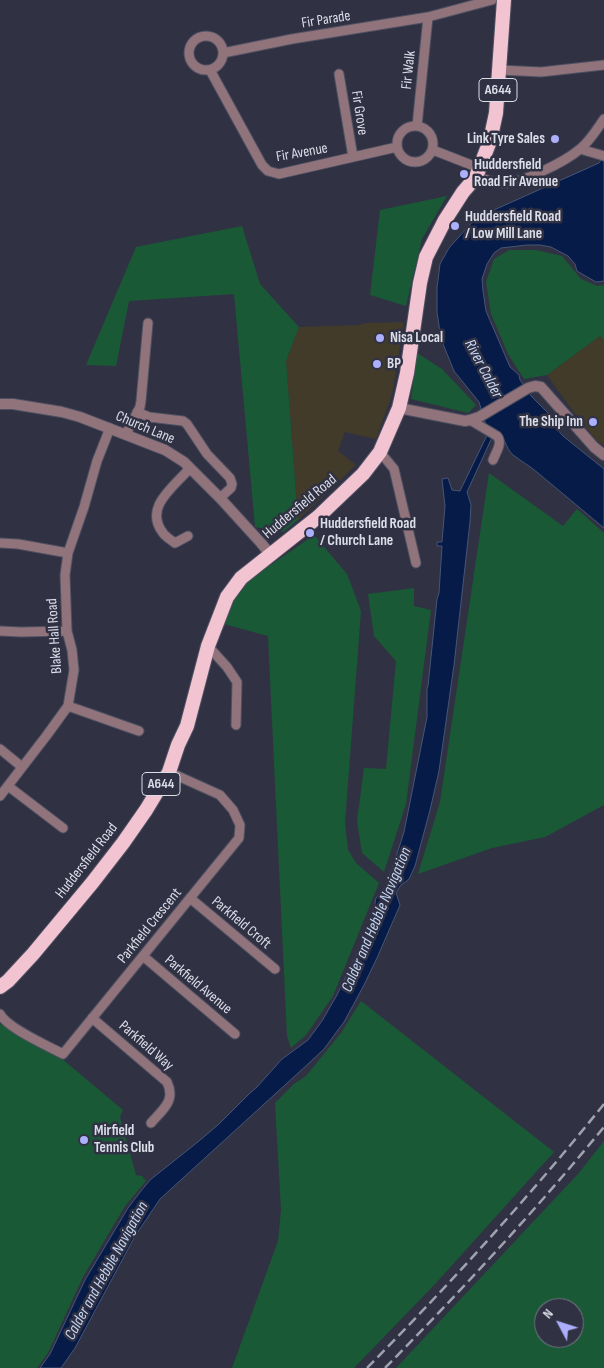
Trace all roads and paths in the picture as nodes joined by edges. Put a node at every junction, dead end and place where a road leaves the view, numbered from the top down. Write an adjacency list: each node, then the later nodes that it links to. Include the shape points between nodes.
1 (492, 0): 3 (street, Fir Parade)
2 (504, 0): 7 (highway, Huddersfield Road / A644)
3 (428, 17): 4 (street, Fir Parade); 10 (street, Fir Walk)
4 (223, 52): 6 (street, via 220,63); 6 (street, via 220,42 211,36 200,36 192,42 189,52 192,62 200,69)
5 (604, 65): 7 (street, via 541,72)
6 (210, 70): 15 (street, Fir Avenue, via 268,171 279,174)
7 (500, 70): 16 (highway, Huddersfield Road / A644, via 490,141)
8 (339, 74): 15 (street, Fir Grove)
9 (604, 119): 12 (street)
10 (417, 126): 11 (street, via 402,132); 13 (street, via 431,134)
11 (397, 147): 13 (street, via 403,158 414,163 426,160); 15 (street, Fir Avenue)
12 (580, 149): 14 (street); 16 (street, via 544,171 504,183)
13 (433, 150): 16 (street)
14 (601, 156)
15 (352, 157)
16 (477, 172): 19 (highway, Huddersfield Road / A644, via 445,220 426,257)
17 (148, 323): 20 (street, via 141,401)
18 (0, 404): 22 (street, Church Lane, via 62,412)
19 (399, 408): 21 (street); 24 (highway, Huddersfield Road / A644)
20 (137, 412): 23 (street); 28 (street, via 188,424 207,454 230,478 231,488)
21 (474, 419): 25 (street, via 528,388 541,387); 26 (street, via 497,436 500,442)
22 (110, 428): 23 (street, Church Lane); 31 (street, Blake Hall Road)
23 (126, 434): 27 (street, Church Lane, via 165,450)
24 (380, 452): 32 (highway, Huddersfield Road / A644, via 339,498); 33 (street, via 394,469)
25 (604, 455)
26 (493, 460)
27 (190, 468): 28 (street, Church Lane); 29 (street, via 159,503 156,517 163,533 175,543)
28 (220, 498): 32 (street, Church Lane)
29 (188, 536)
30 (0, 543): 31 (street)
31 (68, 552): 35 (street, Blake Hall Road, via 65,574)
32 (270, 554): 36 (highway, Huddersfield Road / A644, via 241,578 227,597)
33 (416, 563)
34 (0, 631): 35 (street)
35 (67, 631): 37 (street, Blake Hall Road, via 74,670)
36 (208, 646): 38 (street, via 237,682); 42 (highway, Huddersfield Road / A644, via 187,726)
37 (68, 706): 39 (street); 41 (street, Blake Hall Road)
38 (236, 725)
39 (139, 731)
40 (0, 750): 41 (street)
41 (22, 767): 43 (street, Blake Hall Road)
42 (169, 772): 46 (street, Parkfield Crescent, via 220,795 240,825 239,838); 49 (highway, Huddersfield Road / A644, via 123,844 33,954)
43 (8, 786): 44 (street, Blake Hall Road); 45 (street)
44 (0, 796)
45 (63, 828)
46 (190, 898): 47 (street, Parkfield Crescent); 48 (street, Parkfield Croft)
47 (143, 956): 51 (street, Parkfield Crescent); 52 (street, Parkfield Avenue)
48 (275, 969)
49 (0, 987)
50 (0, 1014): 51 (street, Parkfield Crescent, via 10,1025 63,1054)
51 (92, 1018): 53 (street, Parkfield Way, via 167,1082 171,1090 170,1100)
52 (235, 1034)
53 (151, 1123)

